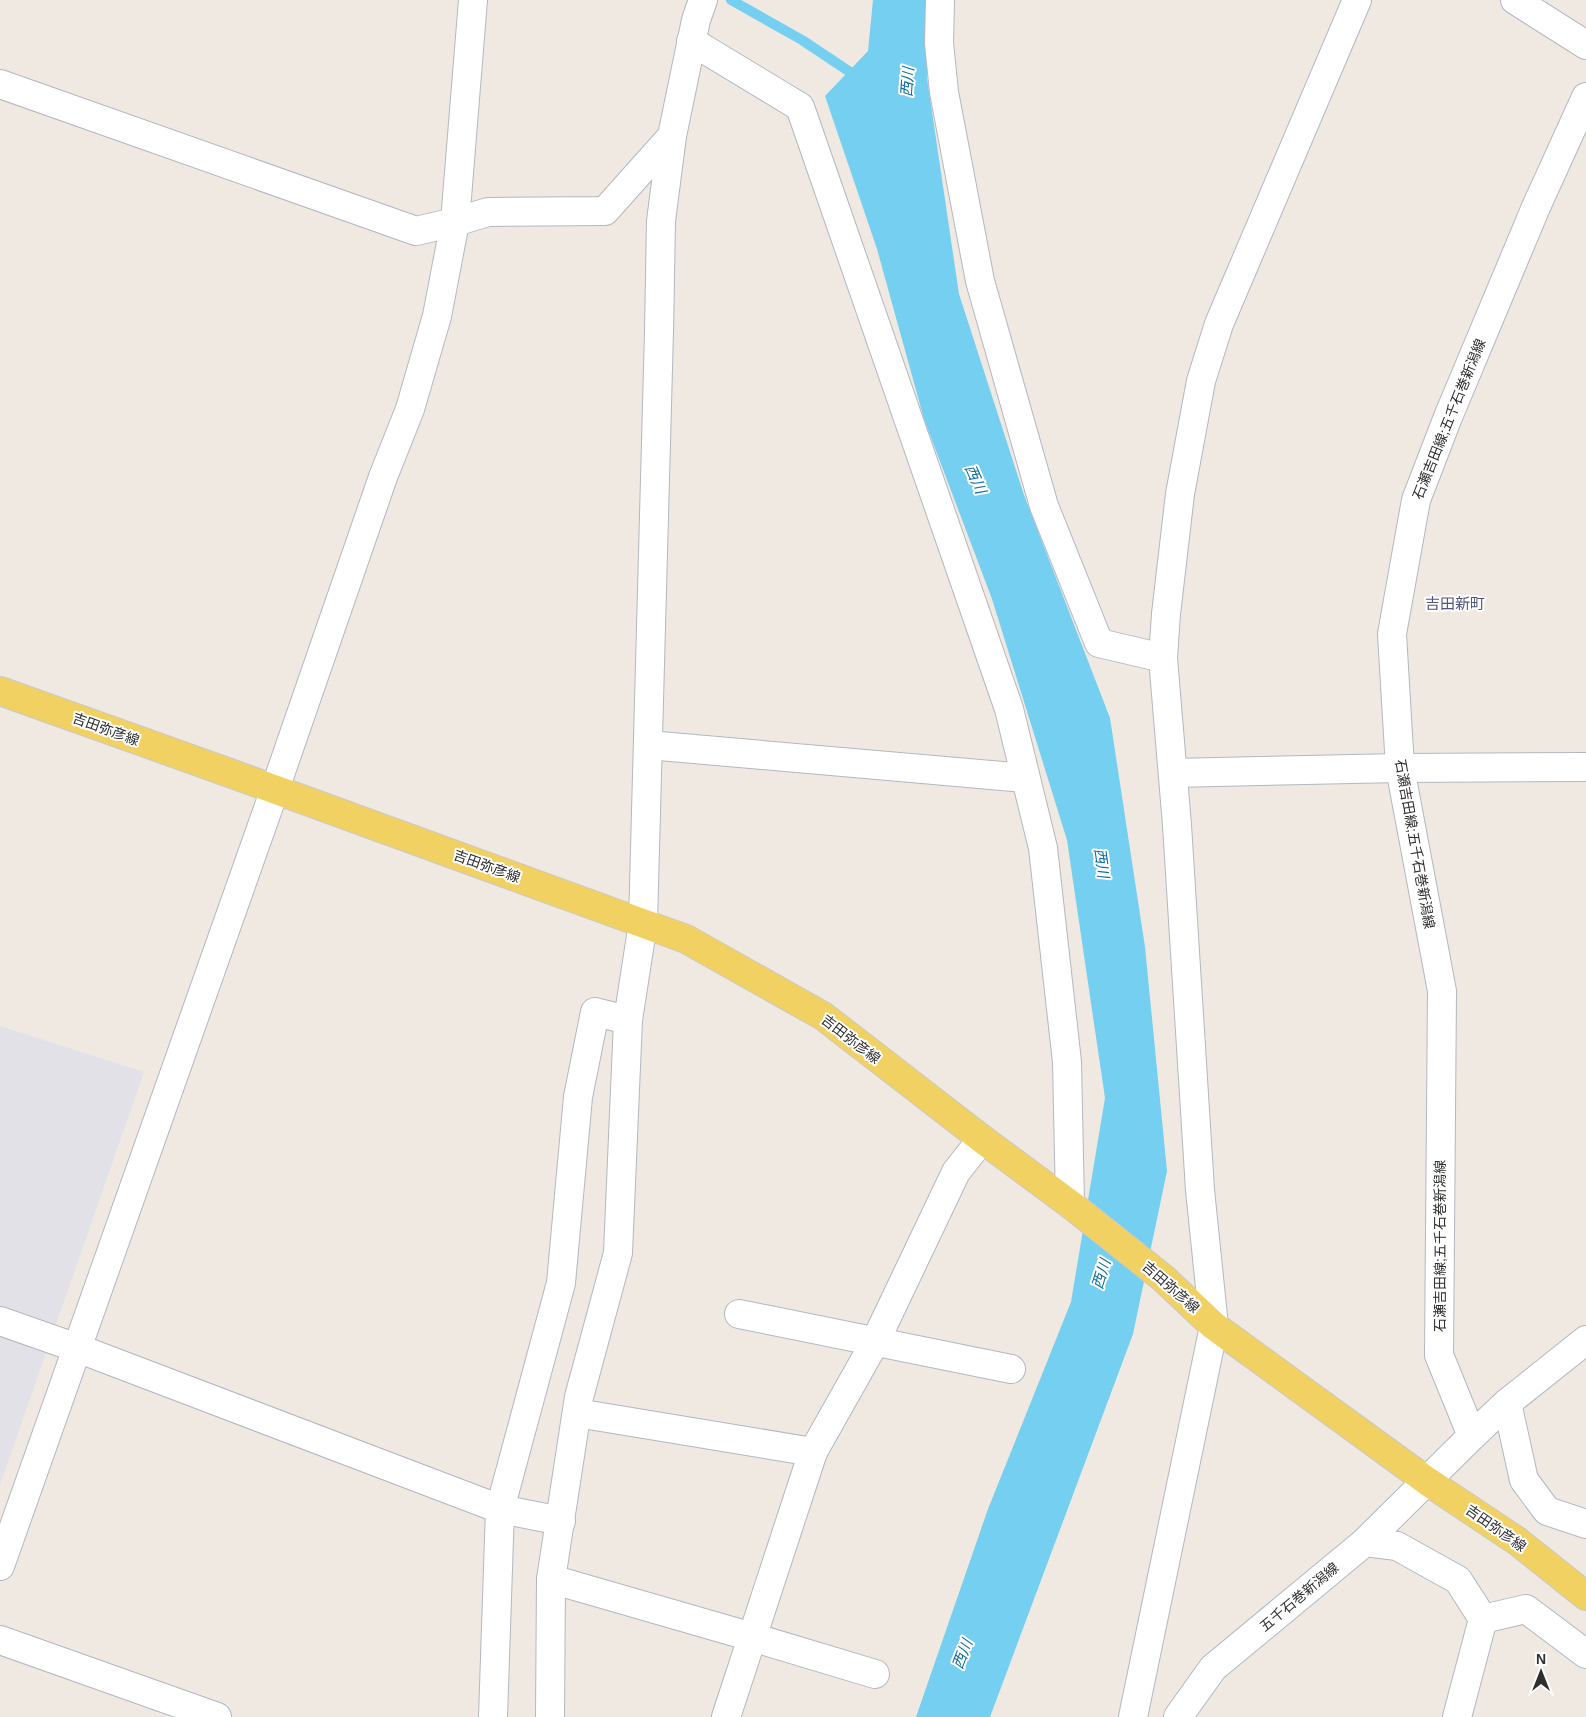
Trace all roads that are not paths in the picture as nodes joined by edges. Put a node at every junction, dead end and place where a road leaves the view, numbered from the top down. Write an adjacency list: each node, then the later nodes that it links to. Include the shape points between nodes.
1 (473, 0): 10 (street)
2 (940, 0): 11 (street, via 939,43 944,92 980,281 1044,506 1099,643)
3 (1357, 0): 11 (street, via 1219,324 1200,381 1180,494)
4 (1515, 0): 6 (street)
5 (697, 21): 9 (street); 17 (street, via 800,107 1009,710)
6 (1586, 45)
7 (0, 84): 10 (street, via 416,231)
8 (1584, 105): 15 (street, 石瀬吉田線;五千石巻新潟線, via 1532,216 1416,500 1392,634)
9 (672, 136): 10 (street, via 605,211 488,212); 13 (street, via 661,221)
10 (455, 222): 18 (street, via 437,316 410,409 383,477)
11 (1163, 658): 16 (street)
12 (0, 691): 18 (main road, 吉田弥彦線)
13 (648, 746): 17 (street); 19 (street)
14 (1586, 767): 15 (street)
15 (1400, 768): 16 (street); 32 (street, 石瀬吉田線;五千石巻新潟線, via 1442,991 1439,1355)
16 (1173, 772): 25 (street, via 1200,1190)
17 (1026, 778): 22 (street, via 1043,848 1067,1062)
18 (275, 790): 19 (main road, 吉田弥彦線); 28 (street)
19 (643, 923): 20 (street); 21 (main road, 吉田弥彦線, via 686,939 823,1016)
20 (628, 1020): 31 (street, via 618,1253); 35 (street, via 596,1012 578,1096 561,1283)
21 (982, 1139): 22 (main road, 吉田弥彦線); 27 (street, via 956,1172)
22 (1070, 1204): 25 (main road, 吉田弥彦線, via 1163,1278)
23 (738, 1314): 27 (street)
24 (0, 1320): 28 (street)
25 (1214, 1326): 34 (main road, 吉田弥彦線); 52 (street)
26 (1586, 1340): 30 (street)
27 (875, 1342): 29 (street); 33 (street)
28 (77, 1348): 35 (street); 39 (street)
29 (1011, 1369)
30 (1507, 1403): 32 (street); 37 (street, via 1524,1480 1547,1511)
31 (577, 1413): 33 (street); 36 (street)
32 (1472, 1436): 34 (street)
33 (813, 1452): 43 (street)
34 (1427, 1481): 38 (street, 五千石巻新潟線); 41 (main road, 吉田弥彦線, via 1517,1541)
35 (500, 1510): 36 (street); 49 (street)
36 (560, 1521): 40 (street)
37 (1586, 1524)
38 (1365, 1542): 42 (street, via 1397,1546 1458,1580); 46 (street, 五千石巻新潟線)
39 (0, 1566)
40 (551, 1579): 43 (street); 50 (street)
41 (1586, 1596)
42 (1483, 1619): 45 (street, via 1526,1608); 55 (street)
43 (752, 1637): 47 (street); 51 (street)
44 (0, 1640): 48 (street)
45 (1586, 1654)
46 (1213, 1668): 53 (street, 五千石巻新潟線); 54 (street)
47 (875, 1674)
48 (217, 1717)
49 (493, 1717)
50 (550, 1717)
51 (726, 1717)
52 (1133, 1717)
53 (1178, 1717)
54 (1196, 1717)
55 (1457, 1717)

